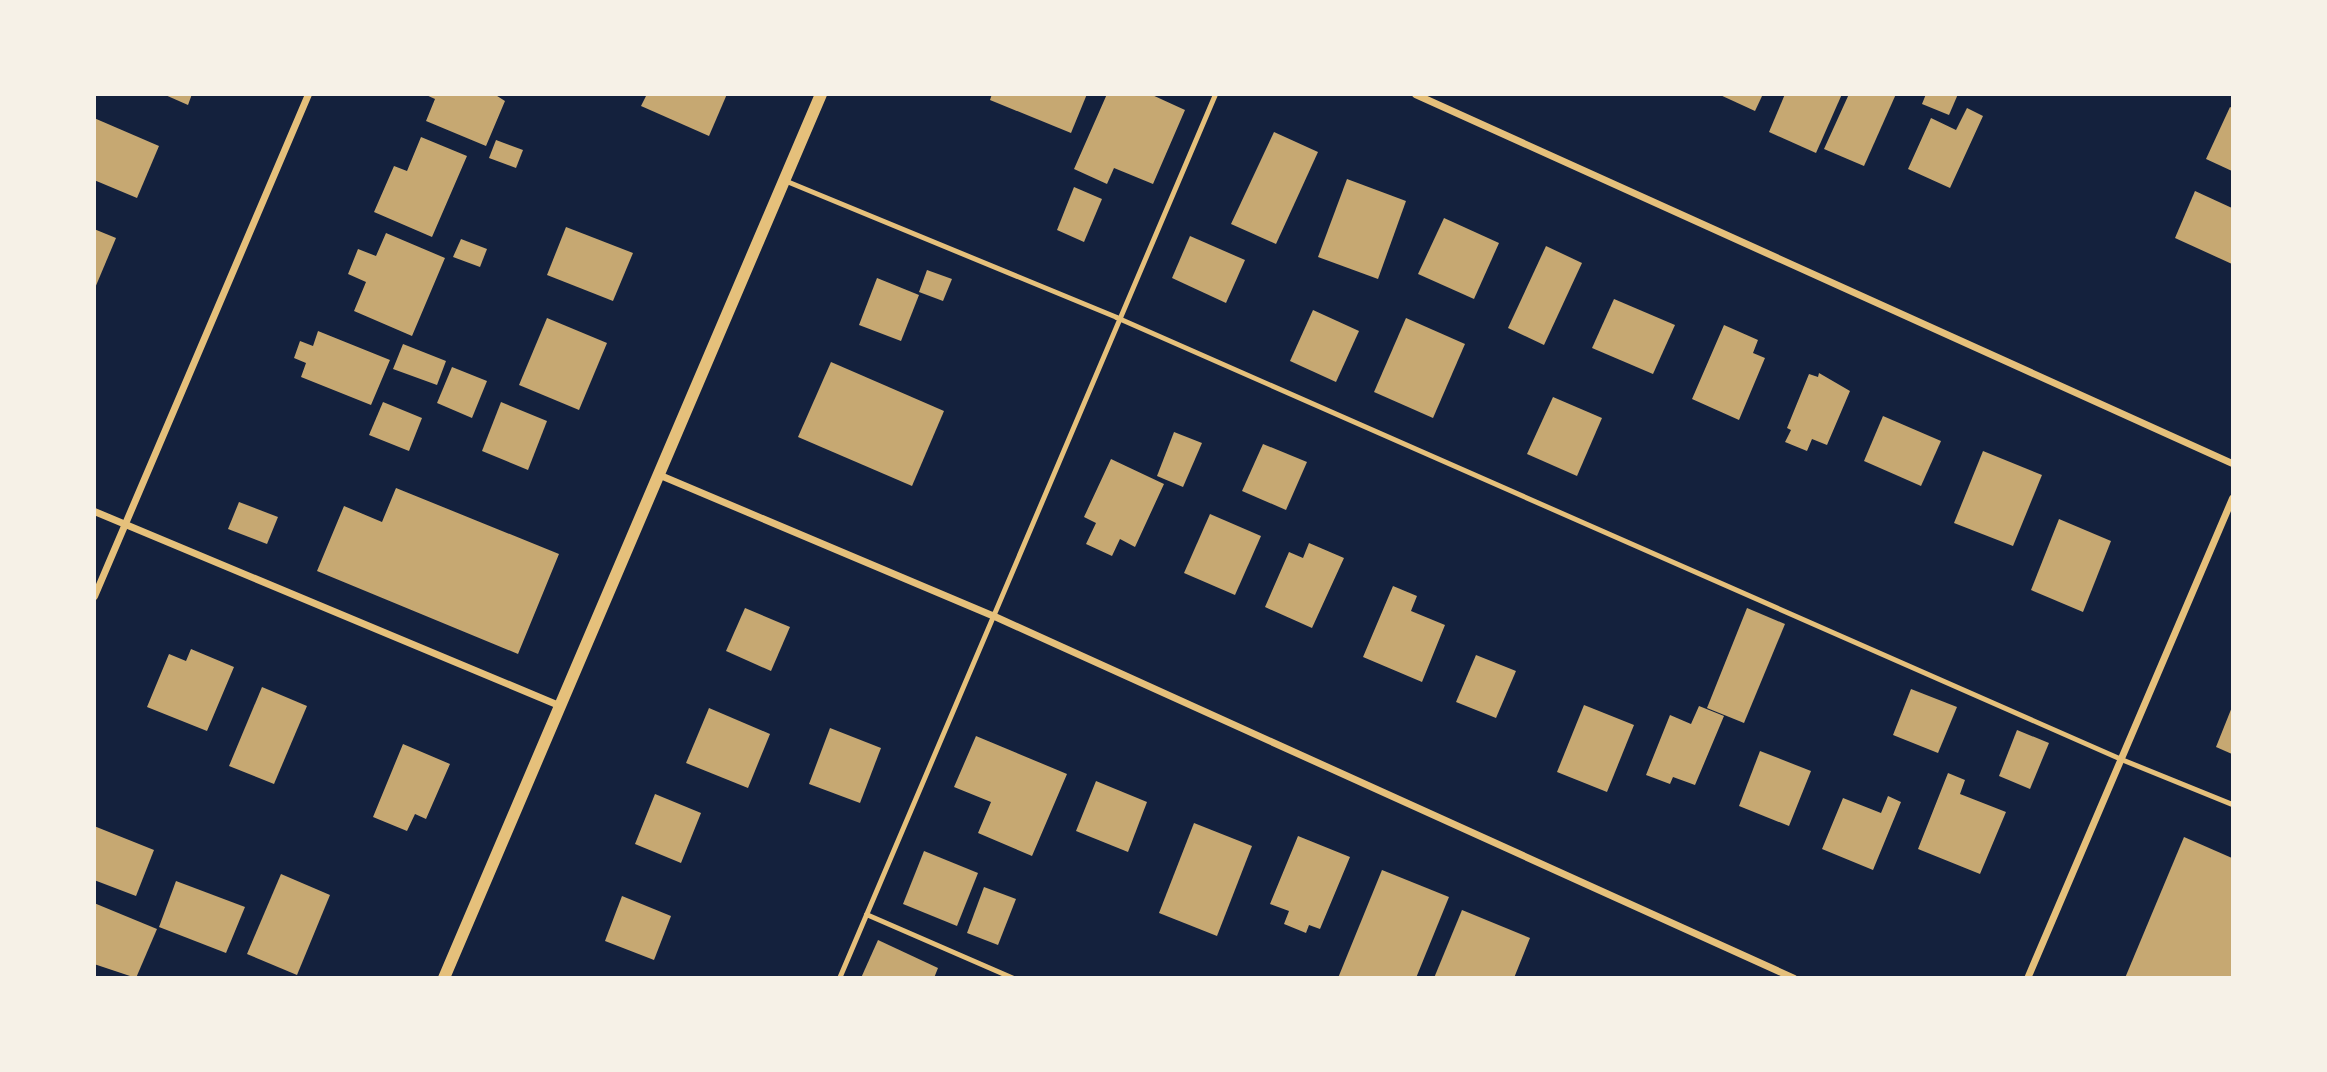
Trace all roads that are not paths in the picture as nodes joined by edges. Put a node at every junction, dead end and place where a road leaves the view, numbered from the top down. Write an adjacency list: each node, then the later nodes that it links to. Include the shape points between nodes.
1 (308, 94): 11 (street)
2 (821, 94): 5 (street)
3 (1215, 94): 6 (lane)
4 (1415, 94): 7 (street)
5 (784, 180): 6 (lane); 8 (street)
6 (1116, 317): 13 (lane); 15 (lane)
7 (2232, 463)
8 (660, 475): 13 (street); 14 (street)
9 (2232, 498): 15 (street)
10 (94, 511): 11 (street)
11 (126, 524): 12 (street); 14 (street)
12 (94, 596)
13 (992, 615): 17 (lane); 21 (street)
14 (561, 705): 18 (street)
15 (2121, 759): 16 (lane); 22 (street)
16 (2232, 804)
17 (866, 914): 19 (lane); 20 (lane)
18 (444, 978)
19 (839, 978)
20 (1013, 978)
21 (1794, 978)
22 (2027, 978)

